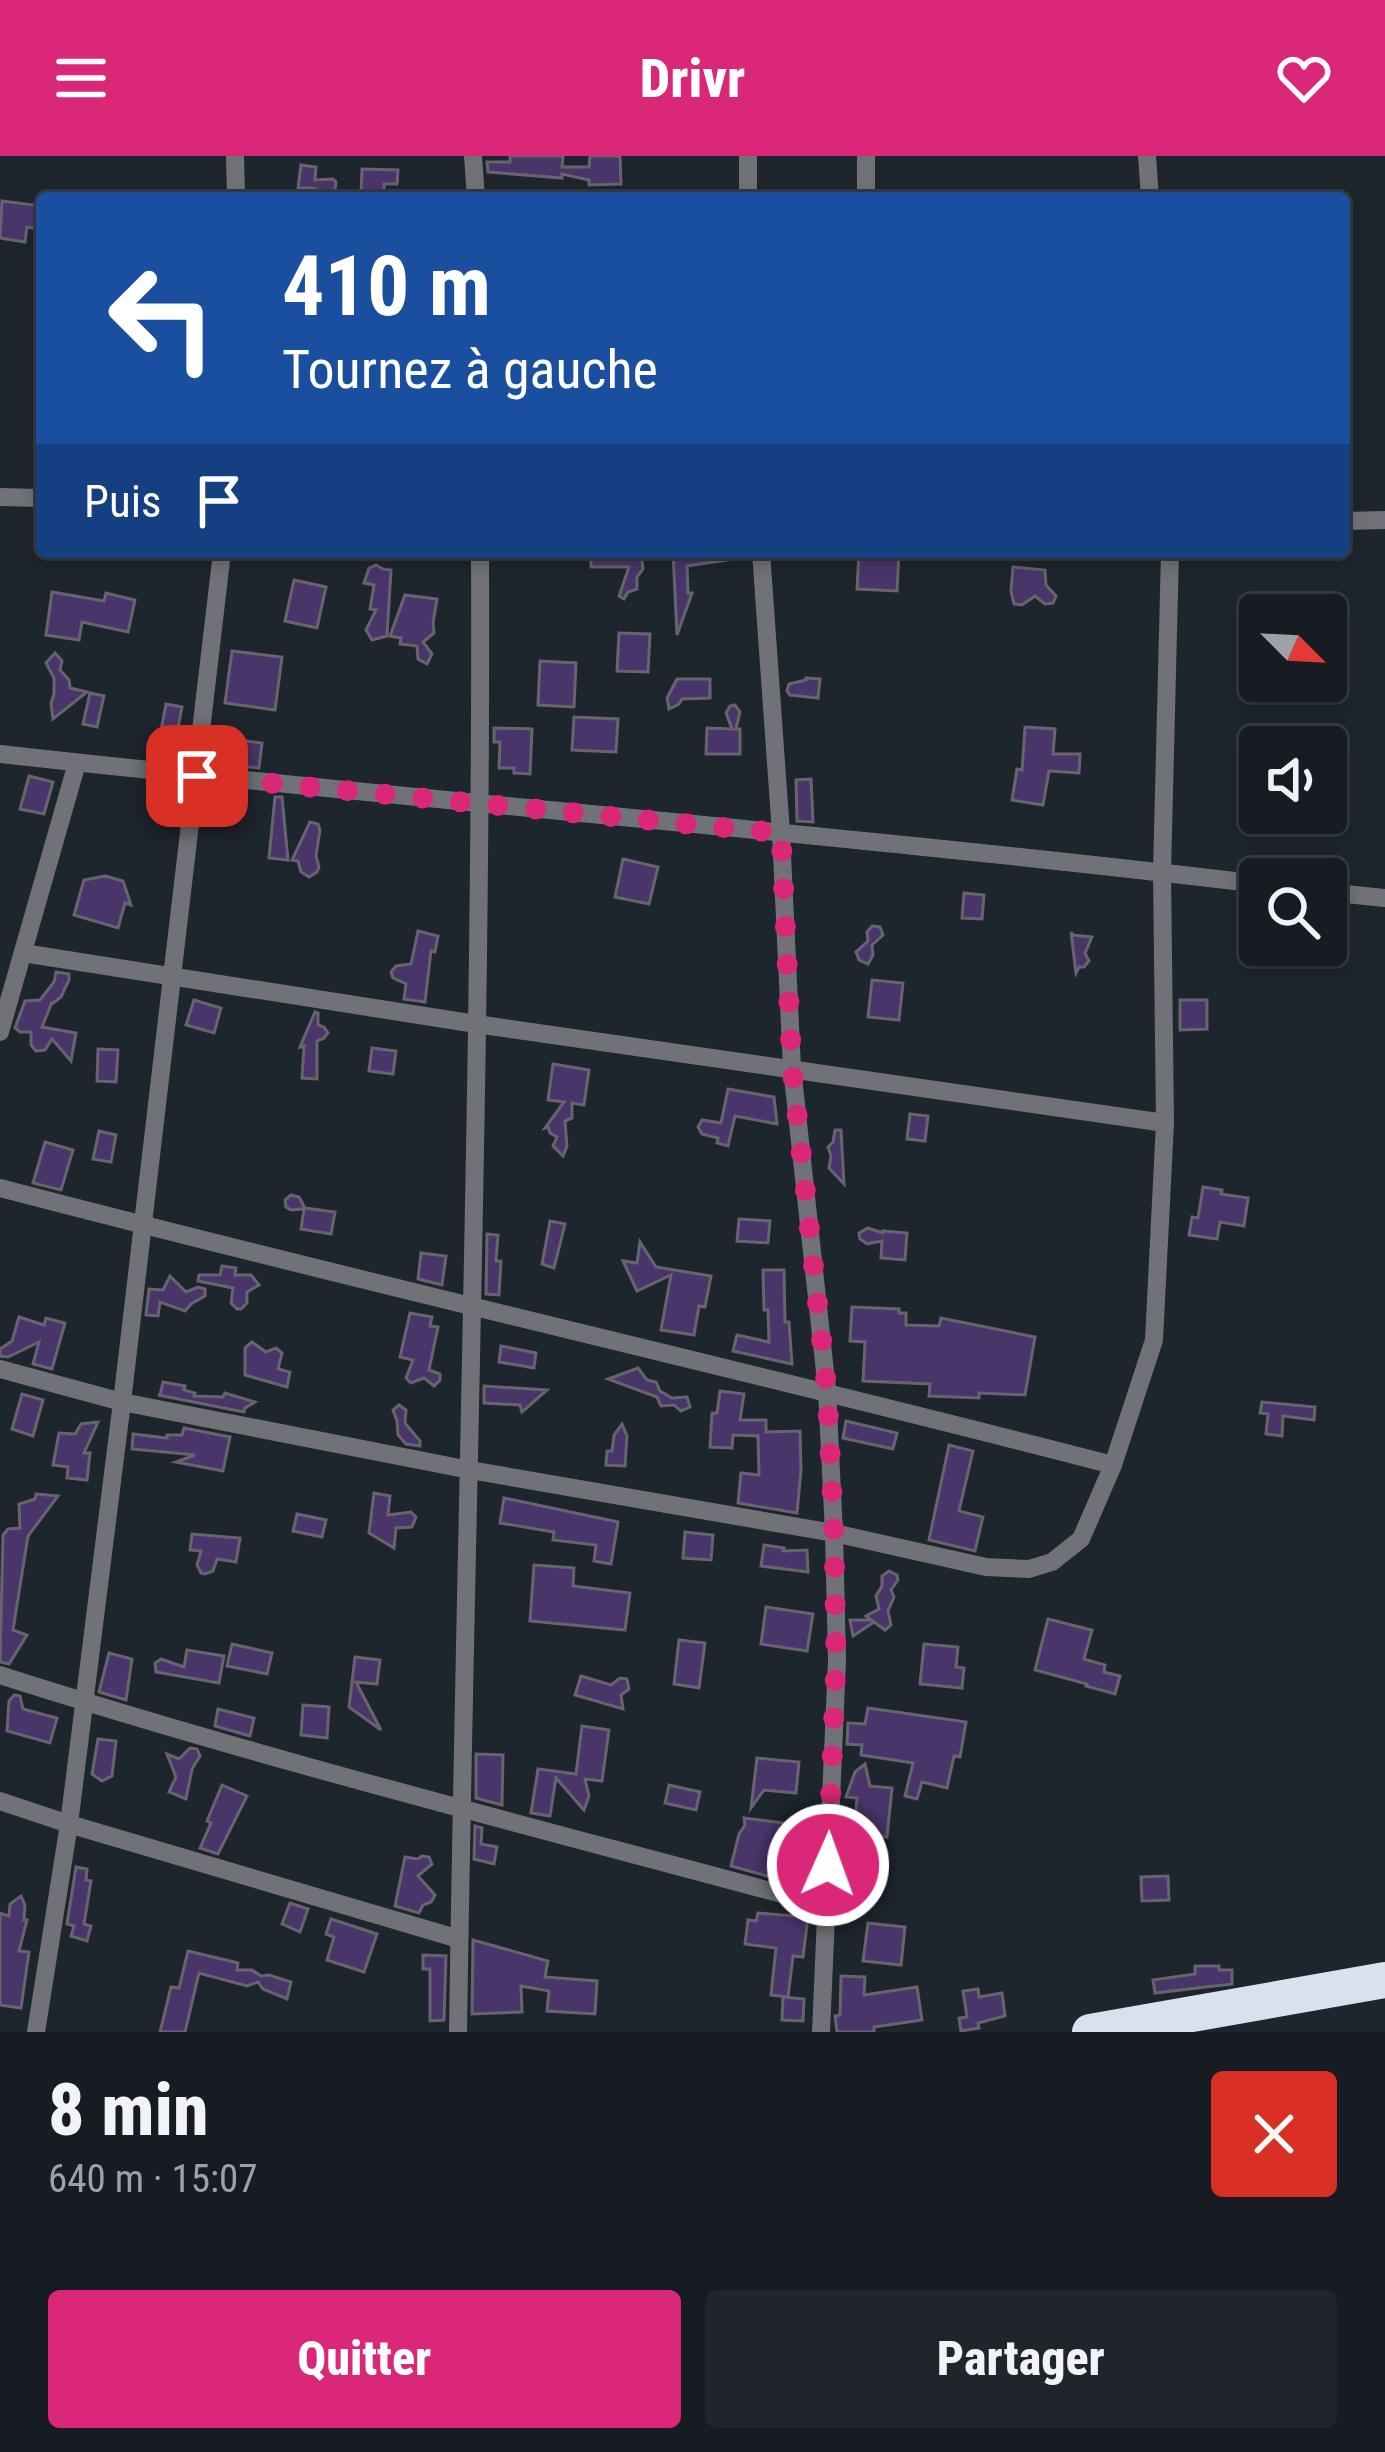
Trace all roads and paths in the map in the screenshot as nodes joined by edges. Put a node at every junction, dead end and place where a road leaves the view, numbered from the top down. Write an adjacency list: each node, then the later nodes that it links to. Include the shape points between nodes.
1 (236, 156): 6 (street)
2 (473, 156): 7 (street)
3 (748, 156): 8 (street)
4 (866, 156): 9 (street)
5 (1148, 156): 10 (street)
6 (236, 192)
7 (476, 192)
8 (748, 192)
9 (866, 192)
10 (1150, 192)
11 (0, 497): 12 (street)
12 (36, 498)
13 (1385, 520): 14 (street)
14 (1350, 521)
15 (221, 558): 21 (street)
16 (480, 558): 22 (street)
17 (761, 558): 23 (street)
18 (1170, 558): 24 (street)
19 (0, 754): 20 (street)
20 (77, 763): 21 (street); 28 (street)
21 (197, 776): 22 (street); 29 (street)
22 (481, 806): 23 (street); 30 (street)
23 (781, 833): 24 (street); 32 (street)
24 (1162, 872): 25 (street); 33 (street)
25 (1239, 881)
26 (1347, 894): 27 (street)
27 (1385, 898)
28 (23, 952): 29 (street); 31 (street)
29 (173, 977): 30 (street); 35 (street)
30 (476, 1024): 32 (street); 36 (street)
31 (0, 1032)
32 (792, 1068): 33 (street); 38 (street)
33 (1165, 1123): 40 (street, via 1154,1340)
34 (0, 1188): 35 (street)
35 (143, 1226): 36 (street); 39 (street)
36 (474, 1306): 38 (street); 41 (street)
37 (0, 1369): 39 (street)
38 (827, 1390): 40 (street); 42 (street)
39 (122, 1402): 41 (street); 44 (street)
40 (1114, 1465): 42 (street, via 1081,1539 1029,1569)
41 (470, 1470): 42 (street); 46 (street)
42 (834, 1533): 48 (street)
43 (0, 1675): 44 (street)
44 (84, 1702): 46 (street); 47 (street)
45 (0, 1801): 47 (street)
46 (460, 1807): 48 (street); 49 (street)
47 (68, 1824): 49 (street); 52 (street)
48 (826, 1906): 54 (street)
49 (459, 1939): 53 (street)
50 (1385, 1980): 51 (highway)
51 (1186, 2023): 55 (highway)
52 (37, 2032)
53 (458, 2032)
54 (821, 2032)
55 (1090, 2032)

